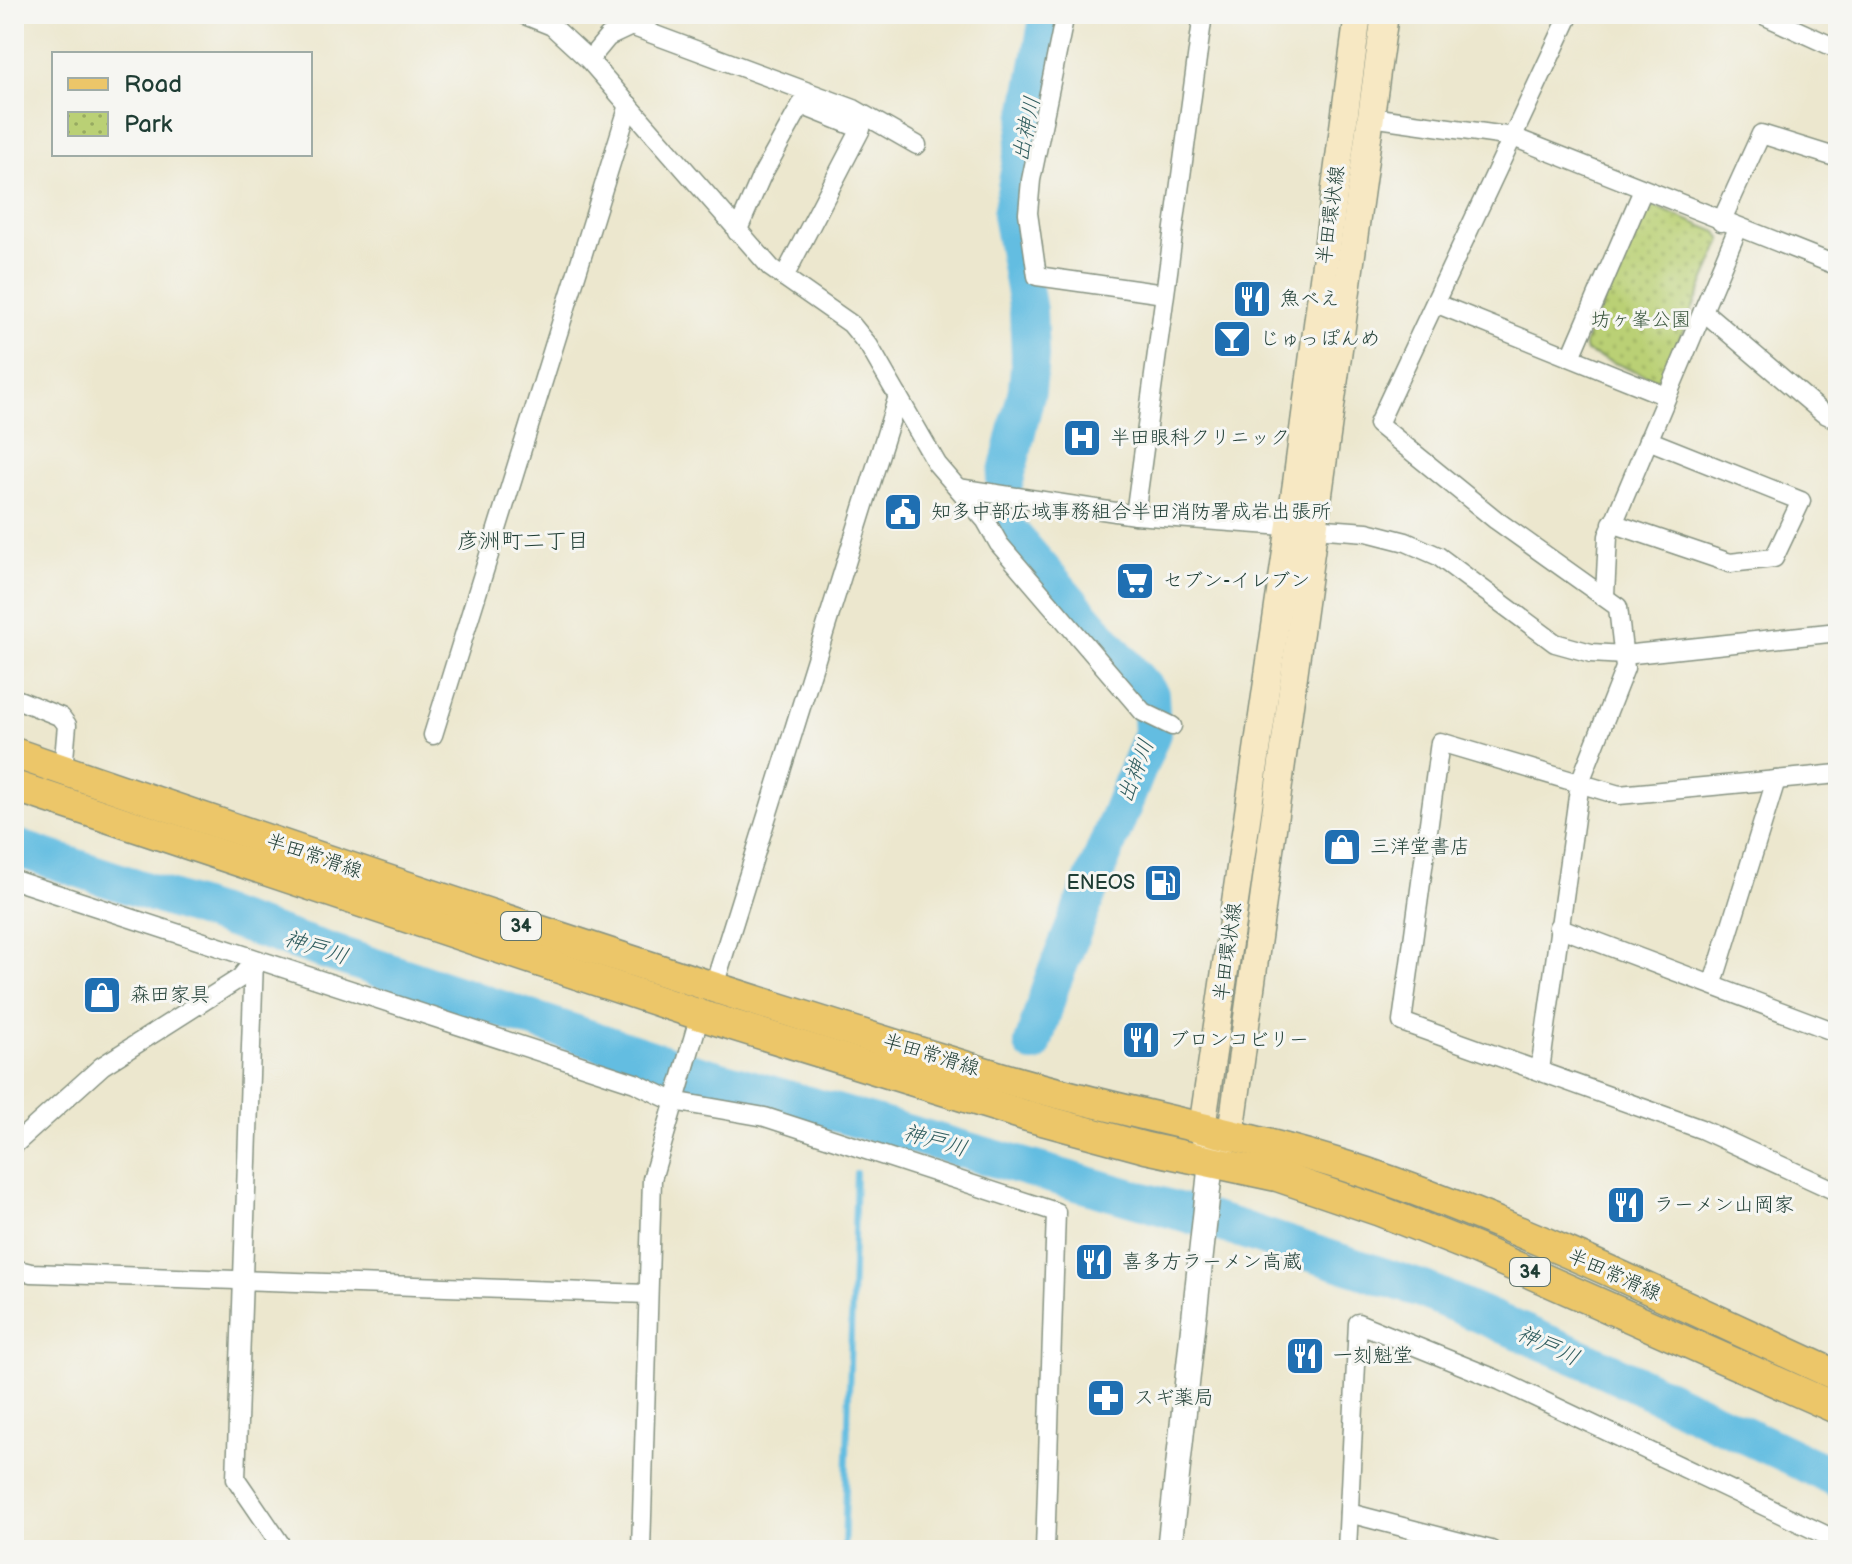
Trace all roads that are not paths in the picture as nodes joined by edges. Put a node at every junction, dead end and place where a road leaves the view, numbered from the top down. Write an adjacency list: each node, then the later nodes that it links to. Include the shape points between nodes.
1 (522, 14): 11 (street, via 552,26)
2 (657, 14): 9 (street)
3 (1065, 14): 22 (street, via 1031,180 1028,213 1037,276)
4 (1203, 14): 22 (street)
5 (1358, 14): 33 (main road, 半田環状線)
6 (1385, 14): 13 (main road, 半田環状線)
7 (1570, 14): 14 (street)
8 (1761, 14): 10 (street)
9 (631, 26): 11 (street, via 608,37); 15 (street, via 854,109)
10 (1838, 49)
11 (589, 60): 12 (street)
12 (629, 105): 19 (street); 39 (street)
13 (1371, 117): 14 (street); 33 (main road, 半田環状線)
14 (1513, 137): 17 (street); 23 (street)
15 (917, 145)
16 (1838, 158): 18 (street, via 1761,134)
17 (1643, 190): 18 (street); 25 (street)
18 (1730, 225): 20 (street); 24 (street)
19 (737, 232): 21 (street); 21 (street, via 801,105 861,129)
20 (1838, 266)
21 (784, 277): 26 (street, via 851,324)
22 (1164, 294): 31 (street)
23 (1435, 303): 25 (street); 34 (street, via 1378,424 1496,520)
24 (1703, 311): 27 (street); 28 (street)
25 (1571, 357): 27 (street)
26 (898, 396): 30 (street, via 937,464); 50 (street)
27 (1666, 396): 29 (street)
28 (1838, 420)
29 (1648, 440): 32 (street); 32 (street, via 1801,501 1774,558 1730,563)
30 (958, 488): 31 (street); 38 (street, via 999,544 1143,712)
31 (1135, 515): 33 (street)
32 (1612, 523): 34 (street)
33 (1301, 528): 36 (street, via 1367,532 1406,542 1438,556 1555,643); 54 (main road, 半田環状線)
34 (1605, 595): 36 (street, via 1618,607)
35 (1838, 632): 36 (street)
36 (1624, 655): 44 (street, via 1625,668)
37 (14, 698): 41 (street, via 61,717 67,725)
38 (1172, 726)
39 (433, 735)
40 (14, 753): 41 (main road, 半田常滑線 / 34)
41 (63, 770): 50 (main road, 半田常滑線 / 34)
42 (1838, 774): 43 (street)
43 (1776, 780): 44 (street, via 1619,795); 49 (street)
44 (1580, 782): 47 (street); 52 (street, via 1440,742 1402,1022)
45 (14, 786): 50 (main road, 半田常滑線 / 34)
46 (14, 880): 48 (street)
47 (1558, 927): 49 (street); 52 (street)
48 (254, 960): 53 (street); 55 (street, via 240,978 102,1066); 59 (street)
49 (1713, 983): 51 (street)
50 (702, 1014): 53 (street); 54 (main road, 半田常滑線 / 34); 56 (main road, 半田常滑線 / 34, via 1024,1115)
51 (1838, 1033)
52 (1540, 1070): 57 (street, via 1701,1129)
53 (675, 1095): 60 (street, via 652,1179); 67 (street, via 765,1117 1056,1212)
54 (1216, 1131): 56 (main road, 半田環状線); 61 (main road, 半田常滑線 / 34, via 1296,1150 1483,1217)
55 (14, 1145)
56 (1211, 1162): 62 (main road, 半田常滑線 / 34, via 1277,1176 1421,1227); 68 (street)
57 (1838, 1192)
58 (14, 1269): 59 (street)
59 (244, 1280): 60 (street); 65 (street, via 236,1479)
60 (648, 1294): 66 (street)
61 (1838, 1376)
62 (1838, 1409)
63 (1349, 1513): 64 (street, via 1358,1323 1501,1381); 69 (street); 70 (street)
64 (1838, 1541)
65 (281, 1550)
66 (641, 1550)
67 (1045, 1550)
68 (1169, 1550)
69 (1347, 1550)
70 (1491, 1550)

